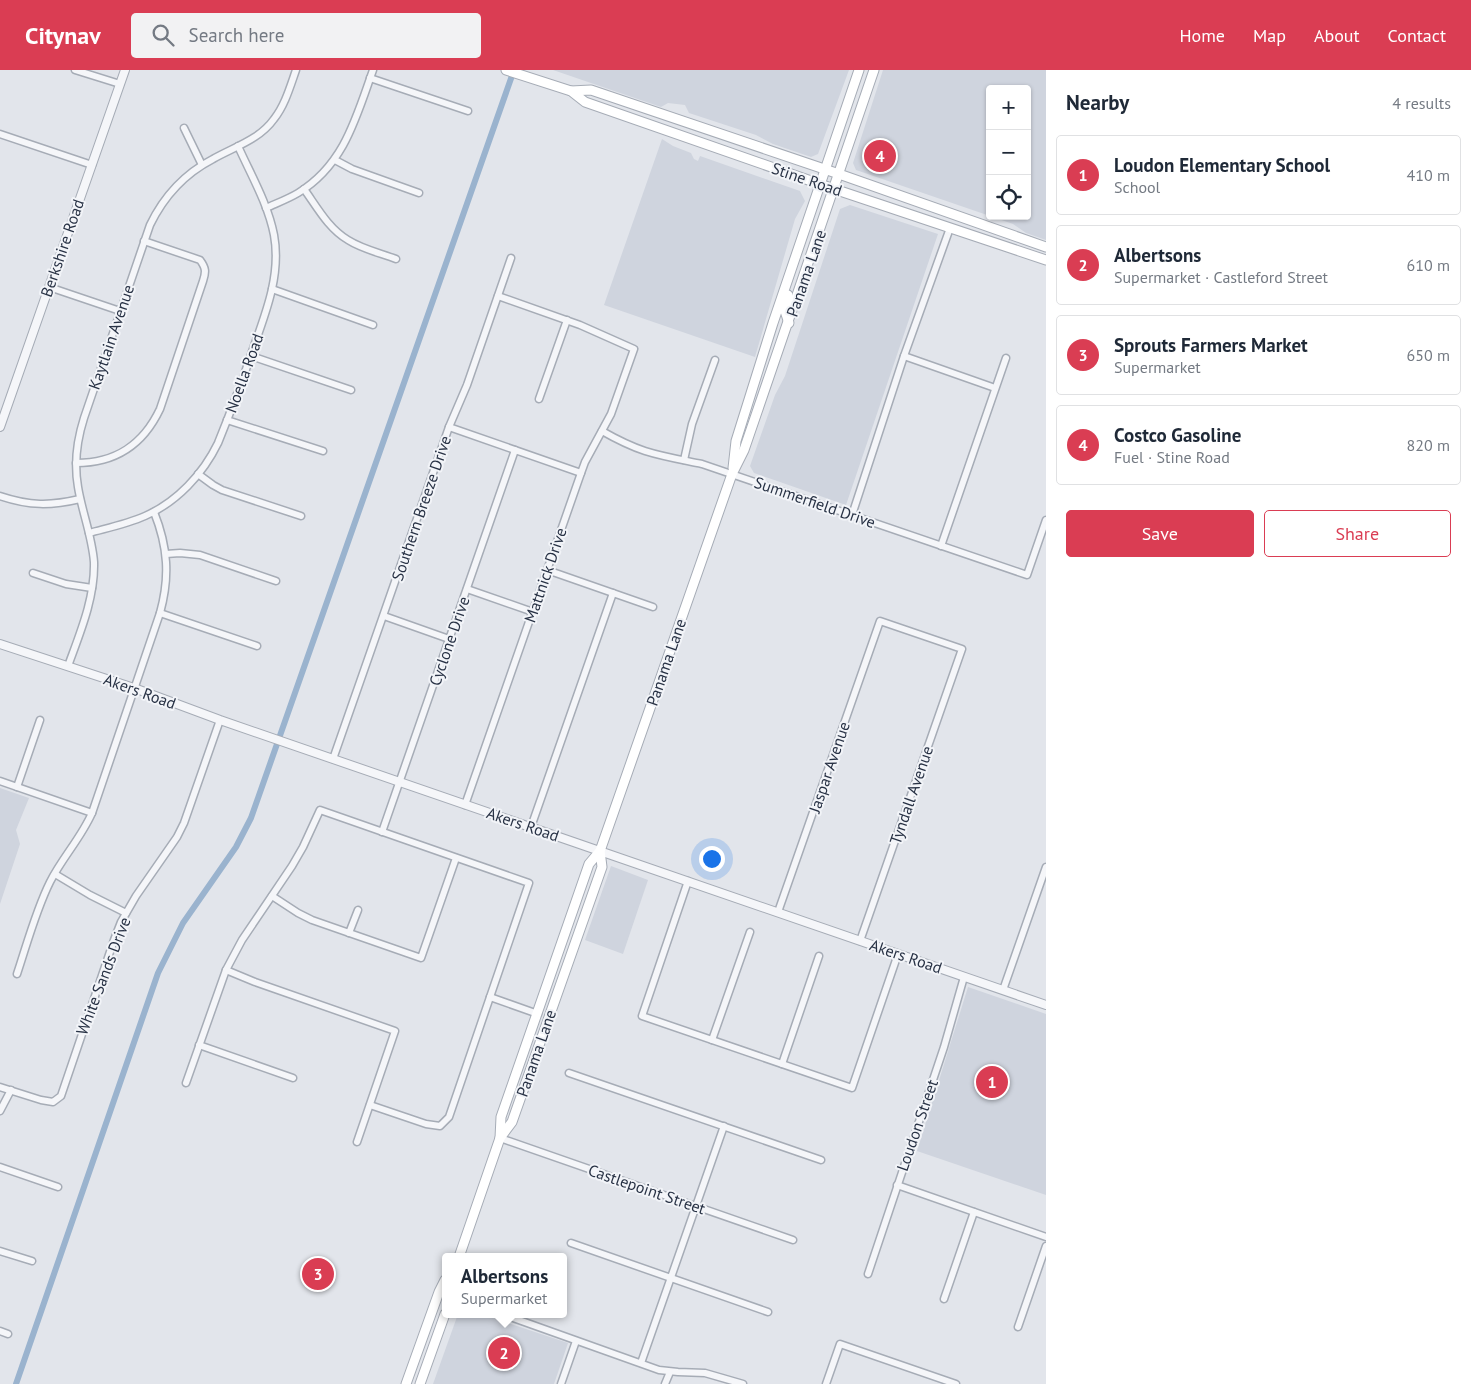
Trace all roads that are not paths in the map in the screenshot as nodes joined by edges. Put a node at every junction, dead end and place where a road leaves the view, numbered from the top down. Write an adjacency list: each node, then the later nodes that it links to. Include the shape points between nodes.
1 (75, 70): 9 (street)
2 (125, 70): 9 (street, Berkshire Road)
3 (296, 70): 14 (street, Kaytlain Avenue, via 274,120 260,134)
4 (373, 70): 8 (street)
5 (506, 70): 10 (main road, Stine Road)
6 (859, 70): 18 (main road, Panama Lane)
7 (874, 70): 19 (main road, Panama Lane)
8 (370, 78): 11 (street); 15 (street, via 350,133)
9 (120, 84): 16 (street, Berkshire Road)
10 (571, 91): 18 (main road, Stine Road, via 591,90); 20 (main road, Stine Road, via 585,102)
11 (468, 111)
12 (184, 128): 17 (street)
13 (0, 134): 16 (street)
14 (238, 146): 17 (street, Kaytlain Avenue); 24 (street, Noella Road)
15 (335, 160): 21 (street); 23 (street)
16 (92, 165): 34 (street, Berkshire Road)
17 (202, 165): 26 (street, Kaytlain Avenue, via 181,181 164,201)
18 (826, 170): 19 (main road, Stine Road); 20 (main road, Panama Lane)
19 (839, 174): 22 (main road, Panama Lane); 28 (main road, Stine Road)
20 (821, 184): 22 (main road, Stine Road); 33 (main road, Panama Lane)
21 (304, 189): 24 (street); 31 (street, via 338,233 358,246)
22 (834, 189): 25 (main road, Stine Road); 40 (main road, Panama Lane)
23 (419, 193)
24 (266, 208): 35 (street, Noella Road, via 276,250)
25 (950, 228): 27 (main road, Stine Road); 43 (street)
26 (144, 241): 37 (street, Kaytlain Avenue); 58 (street, via 200,260 206,273 160,409 150,428 135,444 115,456)
27 (1010, 247): 29 (main road); 32 (main road, Stine Road)
28 (1046, 247)
29 (1046, 255)
30 (511, 258): 36 (street, Southern Breeze Drive)
31 (396, 259)
32 (1046, 260)
33 (792, 270): 39 (main road, Panama Lane); 40 (main road, via 785,311)
34 (49, 287): 37 (street); 50 (street, Berkshire Road)
35 (272, 289): 41 (street); 42 (street, Noella Road)
36 (498, 296): 38 (street); 53 (street, Southern Breeze Drive)
37 (120, 311): 58 (street, Kaytlain Avenue, via 81,426)
38 (567, 320): 49 (street); 54 (street, Mattnick Drive, via 634,349)
39 (773, 323): 46 (main road, via 778,335); 61 (main road, Panama Lane, via 736,441)
40 (789, 323): 46 (main road, Panama Lane)
41 (373, 325)
42 (251, 356): 48 (street); 51 (street, Noella Road)
43 (904, 356): 47 (street); 65 (street)
44 (1006, 358): 47 (street)
45 (714, 360): 57 (street, via 690,430)
46 (772, 373): 61 (main road, Panama Lane)
47 (995, 388): 69 (street)
48 (351, 390)
49 (539, 399)
50 (3, 407): 52 (street, Berkshire Road)
51 (228, 420): 56 (street); 60 (street, Noella Road, via 213,454)
52 (0, 426)
53 (449, 427): 55 (street); 80 (street, Southern Breeze Drive)
54 (602, 431): 57 (street, Summerfield Drive, via 644,451); 59 (street, Mattnick Drive)
55 (515, 450): 59 (street); 75 (street, Cyclone Drive)
56 (323, 451)
57 (684, 460): 61 (street, Summerfield Drive)
58 (76, 463): 63 (street, Kaytlain Avenue)
59 (581, 473): 71 (street, Mattnick Drive)
60 (198, 474): 64 (street, Noella Road, via 176,497); 66 (street, via 222,490)
61 (732, 474): 65 (street, Summerfield Drive); 97 (main road, Panama Lane)
62 (0, 496): 63 (street, via 42,505)
63 (80, 499): 68 (street, Kaytlain Avenue)
64 (154, 512): 68 (street, Noella Road); 70 (street)
65 (852, 515): 69 (street, Summerfield Drive)
66 (300, 516)
67 (1046, 520): 69 (street, Summerfield Drive, via 1027,575)
68 (89, 533): 74 (street, Kaytlain Avenue, via 94,562)
69 (941, 546)
70 (166, 554): 73 (street, via 200,555); 79 (street, via 166,588)
71 (547, 570): 76 (street); 78 (street, Mattnick Drive)
72 (33, 573): 74 (street, via 66,584)
73 (276, 581)
74 (92, 588): 85 (street, Kaytlain Avenue)
75 (467, 589): 78 (street); 82 (street, Cyclone Drive)
76 (613, 593): 77 (street); 95 (street)
77 (653, 606)
78 (532, 612): 93 (street, Mattnick Drive)
79 (160, 614): 84 (street); 86 (street)
80 (384, 616): 82 (street); 89 (street, Southern Breeze Drive)
81 (880, 621): 104 (street, Jaspar Avenue); 108 (street, Tyndall Avenue, via 962,649)
82 (449, 639): 91 (street, Cyclone Drive)
83 (0, 644): 85 (street, Akers Road)
84 (256, 646)
85 (68, 666): 86 (street, Akers Road)
86 (134, 688): 88 (street, Akers Road); 94 (street)
87 (40, 720): 92 (street)
88 (220, 720): 89 (street, Akers Road); 105 (street, White Sands Drive, via 184,823)
89 (334, 759): 91 (street, Akers Road)
90 (0, 781): 92 (street)
91 (399, 782): 93 (street, Akers Road); 96 (street, Cyclone Drive)
92 (17, 787): 94 (street)
93 (465, 805): 95 (street, Akers Road)
94 (92, 813): 100 (street)
95 (531, 827): 97 (street, Akers Road)
96 (382, 832): 98 (street); 102 (street, via 320,810 303,846)
97 (600, 851): 101 (street, Akers Road); 117 (main road, Panama Lane, via 589,864); 120 (main road, Panama Lane, via 602,867)
98 (456, 858): 107 (street, via 421,958); 115 (street, via 530,883)
99 (1046, 867): 114 (street)
100 (55, 874): 105 (street); 112 (street, via 45,893)
101 (688, 881): 104 (street, Akers Road); 118 (street, via 642,1016)
102 (272, 896): 107 (street, via 312,920); 111 (street)
103 (358, 910): 107 (street)
104 (778, 912): 108 (street, Akers Road)
105 (126, 913): 126 (street, White Sands Drive, via 61,1096 53,1102)
106 (750, 932): 118 (street)
107 (350, 933)
108 (860, 941): 109 (street, Akers Road)
109 (898, 954): 113 (street, Akers Road); 121 (street, via 852,1088)
110 (819, 956): 121 (street)
111 (226, 970): 119 (street); 127 (street, via 395,1031)
112 (17, 974)
113 (964, 977): 114 (street, Akers Road); 134 (street, Loudon Street)
114 (1003, 990): 116 (street, Akers Road)
115 (490, 997): 117 (street); 127 (street, via 449,1117 440,1126)
116 (1046, 1004)
117 (538, 1014): 120 (main road, via 540,1022); 130 (main road, Panama Lane, via 501,1117)
118 (712, 1040): 121 (street)
119 (199, 1045): 123 (street); 124 (street)
120 (532, 1064): 130 (main road, Panama Lane, via 512,1122)
121 (782, 1064)
122 (569, 1073): 129 (street)
123 (293, 1078)
124 (186, 1083)
125 (0, 1087): 126 (street, White Sands Drive)
126 (11, 1090): 128 (street)
127 (370, 1105): 131 (street)
128 (0, 1111)
129 (724, 1126): 132 (street); 136 (street)
130 (500, 1138): 136 (street, Castlepoint Street); 143 (main road, Panama Lane)
131 (357, 1142)
132 (821, 1160)
133 (0, 1167): 135 (street)
134 (897, 1185): 137 (street); 145 (street, Loudon Street)
135 (58, 1187)
136 (696, 1206): 139 (street, Castlepoint Street); 146 (street)
137 (974, 1212): 138 (street); 148 (street)
138 (1046, 1237)
139 (793, 1240)
140 (571, 1243): 146 (street)
141 (1046, 1246): 152 (street)
142 (0, 1251): 144 (street)
143 (459, 1253)
144 (32, 1261)
145 (868, 1274)
146 (671, 1278): 149 (street); 156 (street)
147 (442, 1286): 158 (main road)
148 (944, 1299)
149 (768, 1312)
150 (444, 1318): 159 (main road)
151 (513, 1318): 155 (street)
152 (1018, 1327)
153 (0, 1332): 154 (street)
154 (8, 1334)
155 (576, 1341): 156 (street); 160 (street)
156 (641, 1363): 157 (street)
157 (670, 1372): 161 (street); 162 (street, via 705,1372)
158 (406, 1384)
159 (420, 1384)
160 (560, 1384)
161 (665, 1384)
162 (743, 1384)
163 (826, 1384): 164 (street, via 840,1344)
164 (956, 1384)

